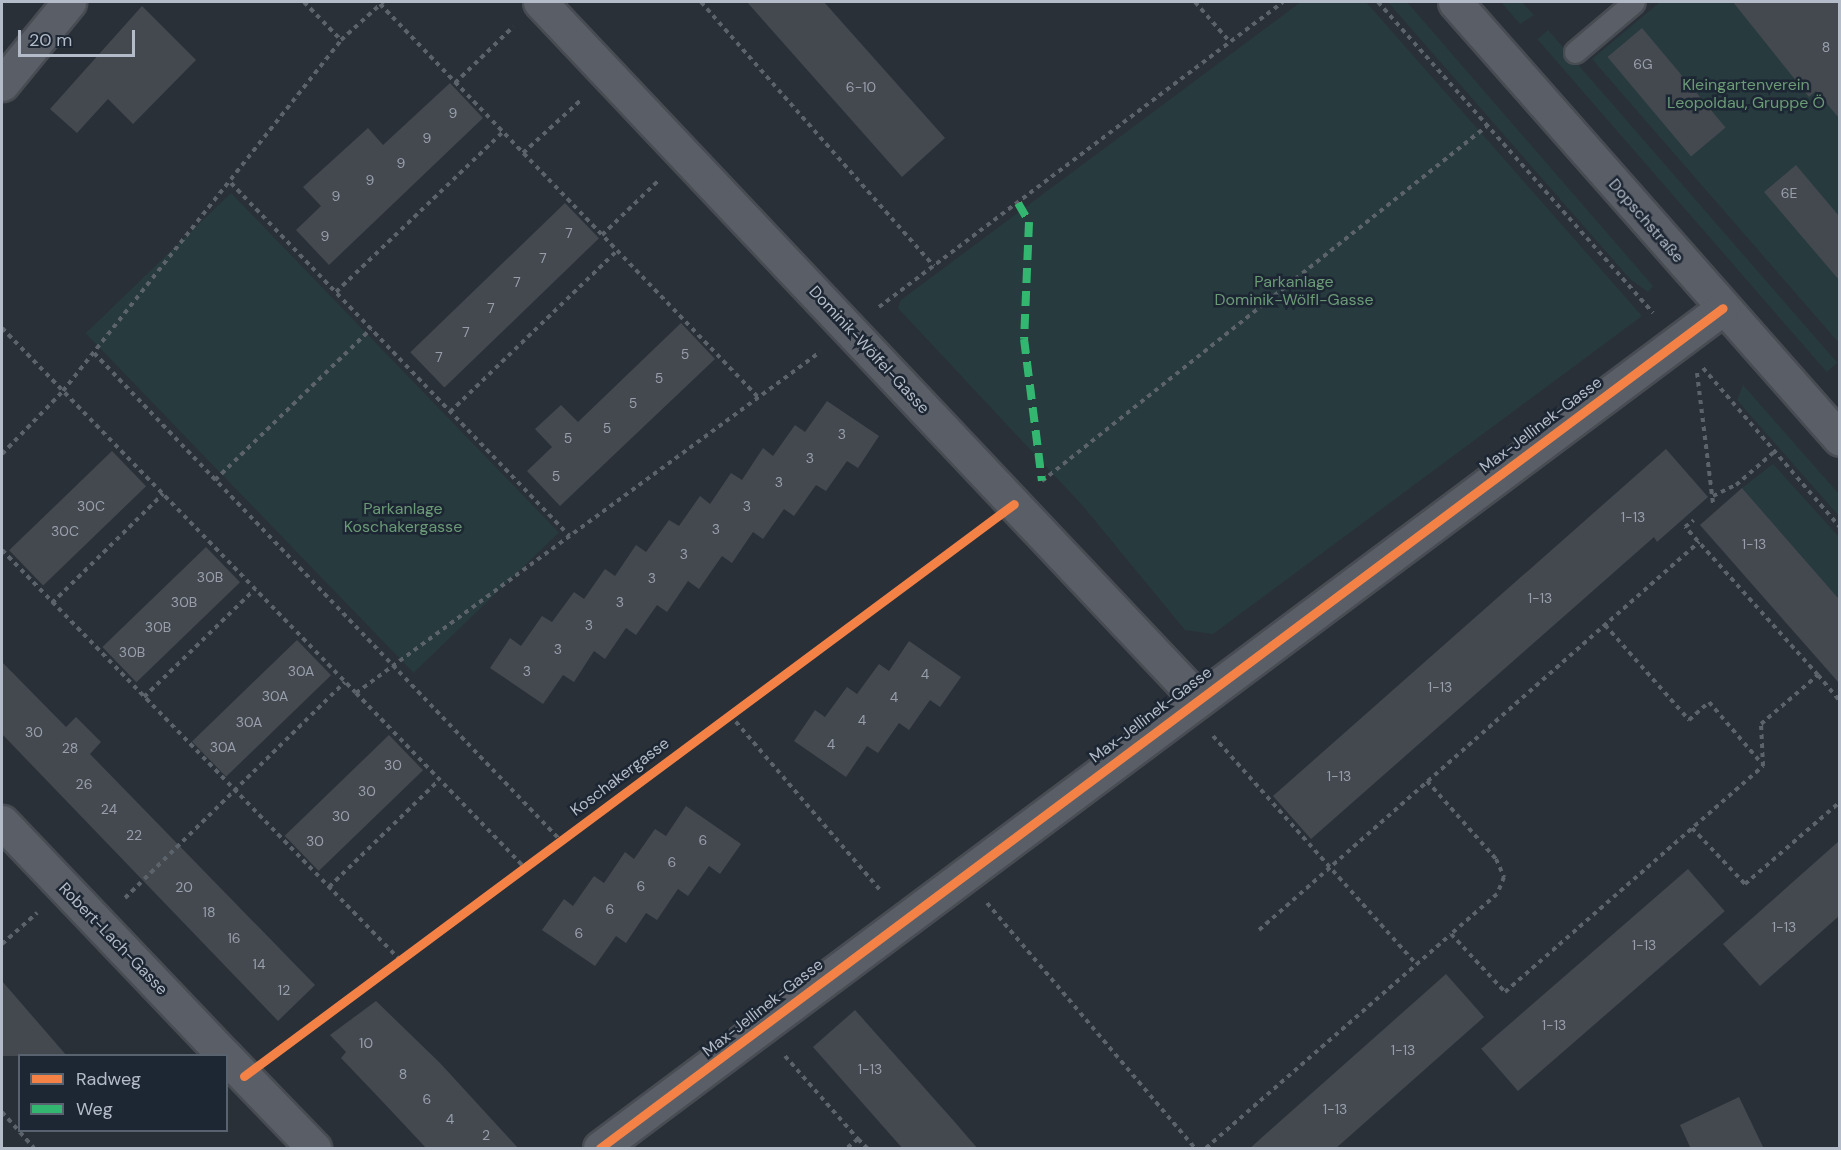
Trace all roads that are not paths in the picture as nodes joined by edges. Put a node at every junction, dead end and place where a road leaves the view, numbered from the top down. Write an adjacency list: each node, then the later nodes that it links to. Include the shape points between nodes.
1 (69, 2): 6 (street)
2 (1455, 2): 7 (street, Dopschstraße)
3 (1634, 2): 5 (lane)
4 (531, 10): 9 (street, Dominik-Wölfel-Gasse, via 608,75 685,155 1014,504)
5 (1575, 52)
6 (2, 84)
7 (1722, 308): 8 (street, Dopschstraße); 9 (street, Max-Jellinek-Gasse)
8 (1839, 439)
9 (1192, 703): 14 (street, Max-Jellinek-Gasse)
10 (2, 822): 11 (street, Robert-Lach-Gasse)
11 (224, 1054)
12 (228, 1058): 13 (street, Robert-Lach-Gasse)
13 (314, 1149)
14 (600, 1149)

